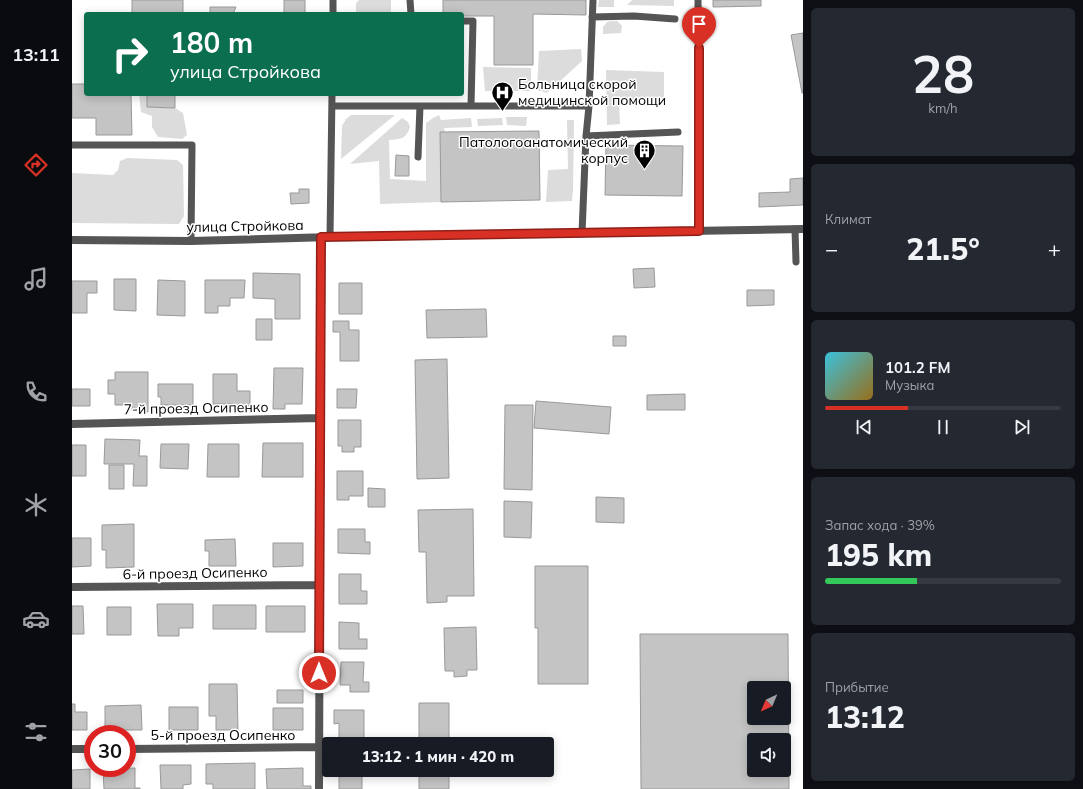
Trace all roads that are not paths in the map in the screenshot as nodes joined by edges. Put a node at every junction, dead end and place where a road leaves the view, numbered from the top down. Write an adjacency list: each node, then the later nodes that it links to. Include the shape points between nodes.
1 (333, 0): 5 (lane)
2 (410, 0): 6 (lane)
3 (593, 0): 7 (lane)
4 (698, 0): 20 (lane)
5 (333, 12)
6 (411, 12)
7 (592, 17): 8 (lane, via 634,16); 14 (lane)
8 (675, 19)
9 (464, 21): 13 (lane, via 473,21)
10 (332, 96): 11 (lane)
11 (332, 106): 12 (lane); 23 (lane)
12 (420, 106): 13 (lane); 18 (lane)
13 (471, 106): 14 (lane)
14 (589, 106): 16 (lane)
15 (678, 132): 16 (lane)
16 (586, 136): 21 (lane)
17 (72, 145): 25 (lane, via 192,145)
18 (418, 157)
19 (799, 229): 20 (street, улица Стройкова); 26 (lane)
20 (699, 231): 21 (street, улица Стройкова)
21 (582, 233): 23 (street, улица Стройкова)
22 (321, 237): 23 (street, улица Стройкова); 25 (street, улица Стройкова); 27 (street)
23 (330, 237)
24 (72, 240): 25 (street, улица Стройкова)
25 (191, 241)
26 (796, 262)
27 (320, 418): 28 (street, 7-й проезд Осипенко); 29 (street)
28 (72, 424)
29 (319, 584): 30 (street, 6-й проезд Осипенко); 31 (street)
30 (72, 587)
31 (320, 747): 34 (street, 5-й проезд Осипенко); 35 (street)
32 (72, 749): 33 (street)
33 (84, 749)
34 (136, 749)
35 (319, 789)

